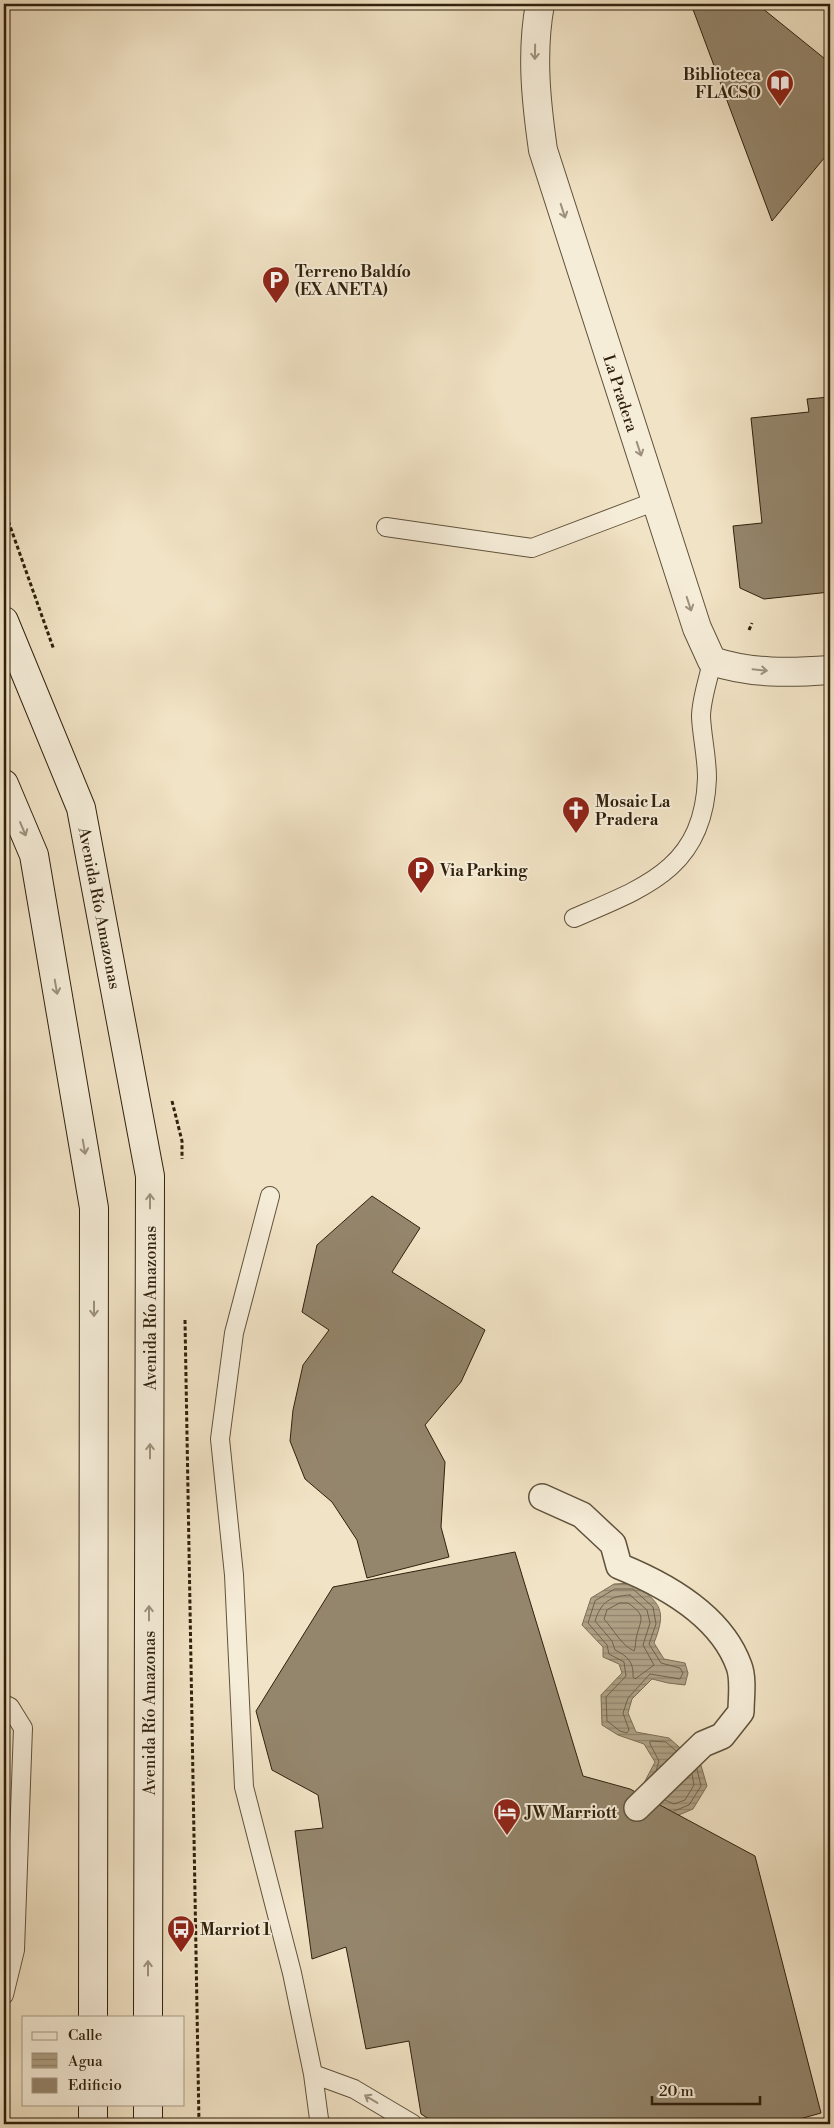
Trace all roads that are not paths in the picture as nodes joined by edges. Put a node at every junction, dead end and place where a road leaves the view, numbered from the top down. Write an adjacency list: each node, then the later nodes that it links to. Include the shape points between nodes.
1 (540, 4): 2 (main road, La Pradera, one-way to 2, via 536,25 535,90 543,150)
2 (656, 501): 3 (lane, via 532,548); 5 (main road, La Pradera, one-way to 5, via 697,628)
3 (386, 527)
4 (4, 621): 15 (main road, Avenida Río Amazonas, one-way to 4, via 150,1176 82,808)
5 (712, 661): 6 (main road, one-way to 6, via 763,671); 8 (lane, via 701,715 706,777 700,824 690,843 678,860 639,890)
6 (830, 670)
7 (4, 784): 14 (main road, one-way to 14, via 34,855 94,1208)
8 (574, 918)
9 (270, 1196): 16 (lane, via 234,1333 220,1439 234,1575 244,1787 292,1973)
10 (542, 1497): 12 (street, via 582,1515 614,1544 619,1566 689,1603 725,1638 740,1668 741,1712 722,1736 703,1744)
11 (4, 1704): 13 (lane, via 10,1707 23,1728 15,1950)
12 (637, 1808)
13 (4, 1995)
14 (93, 2016)
15 (148, 2016)
16 (313, 2074): 21 (lane); 22 (lane, one-way to 16, via 354,2089)
17 (93, 2106): 19 (main road)
18 (148, 2106): 20 (main road)
19 (93, 2124)
20 (148, 2124)
21 (322, 2124)
22 (413, 2124)

